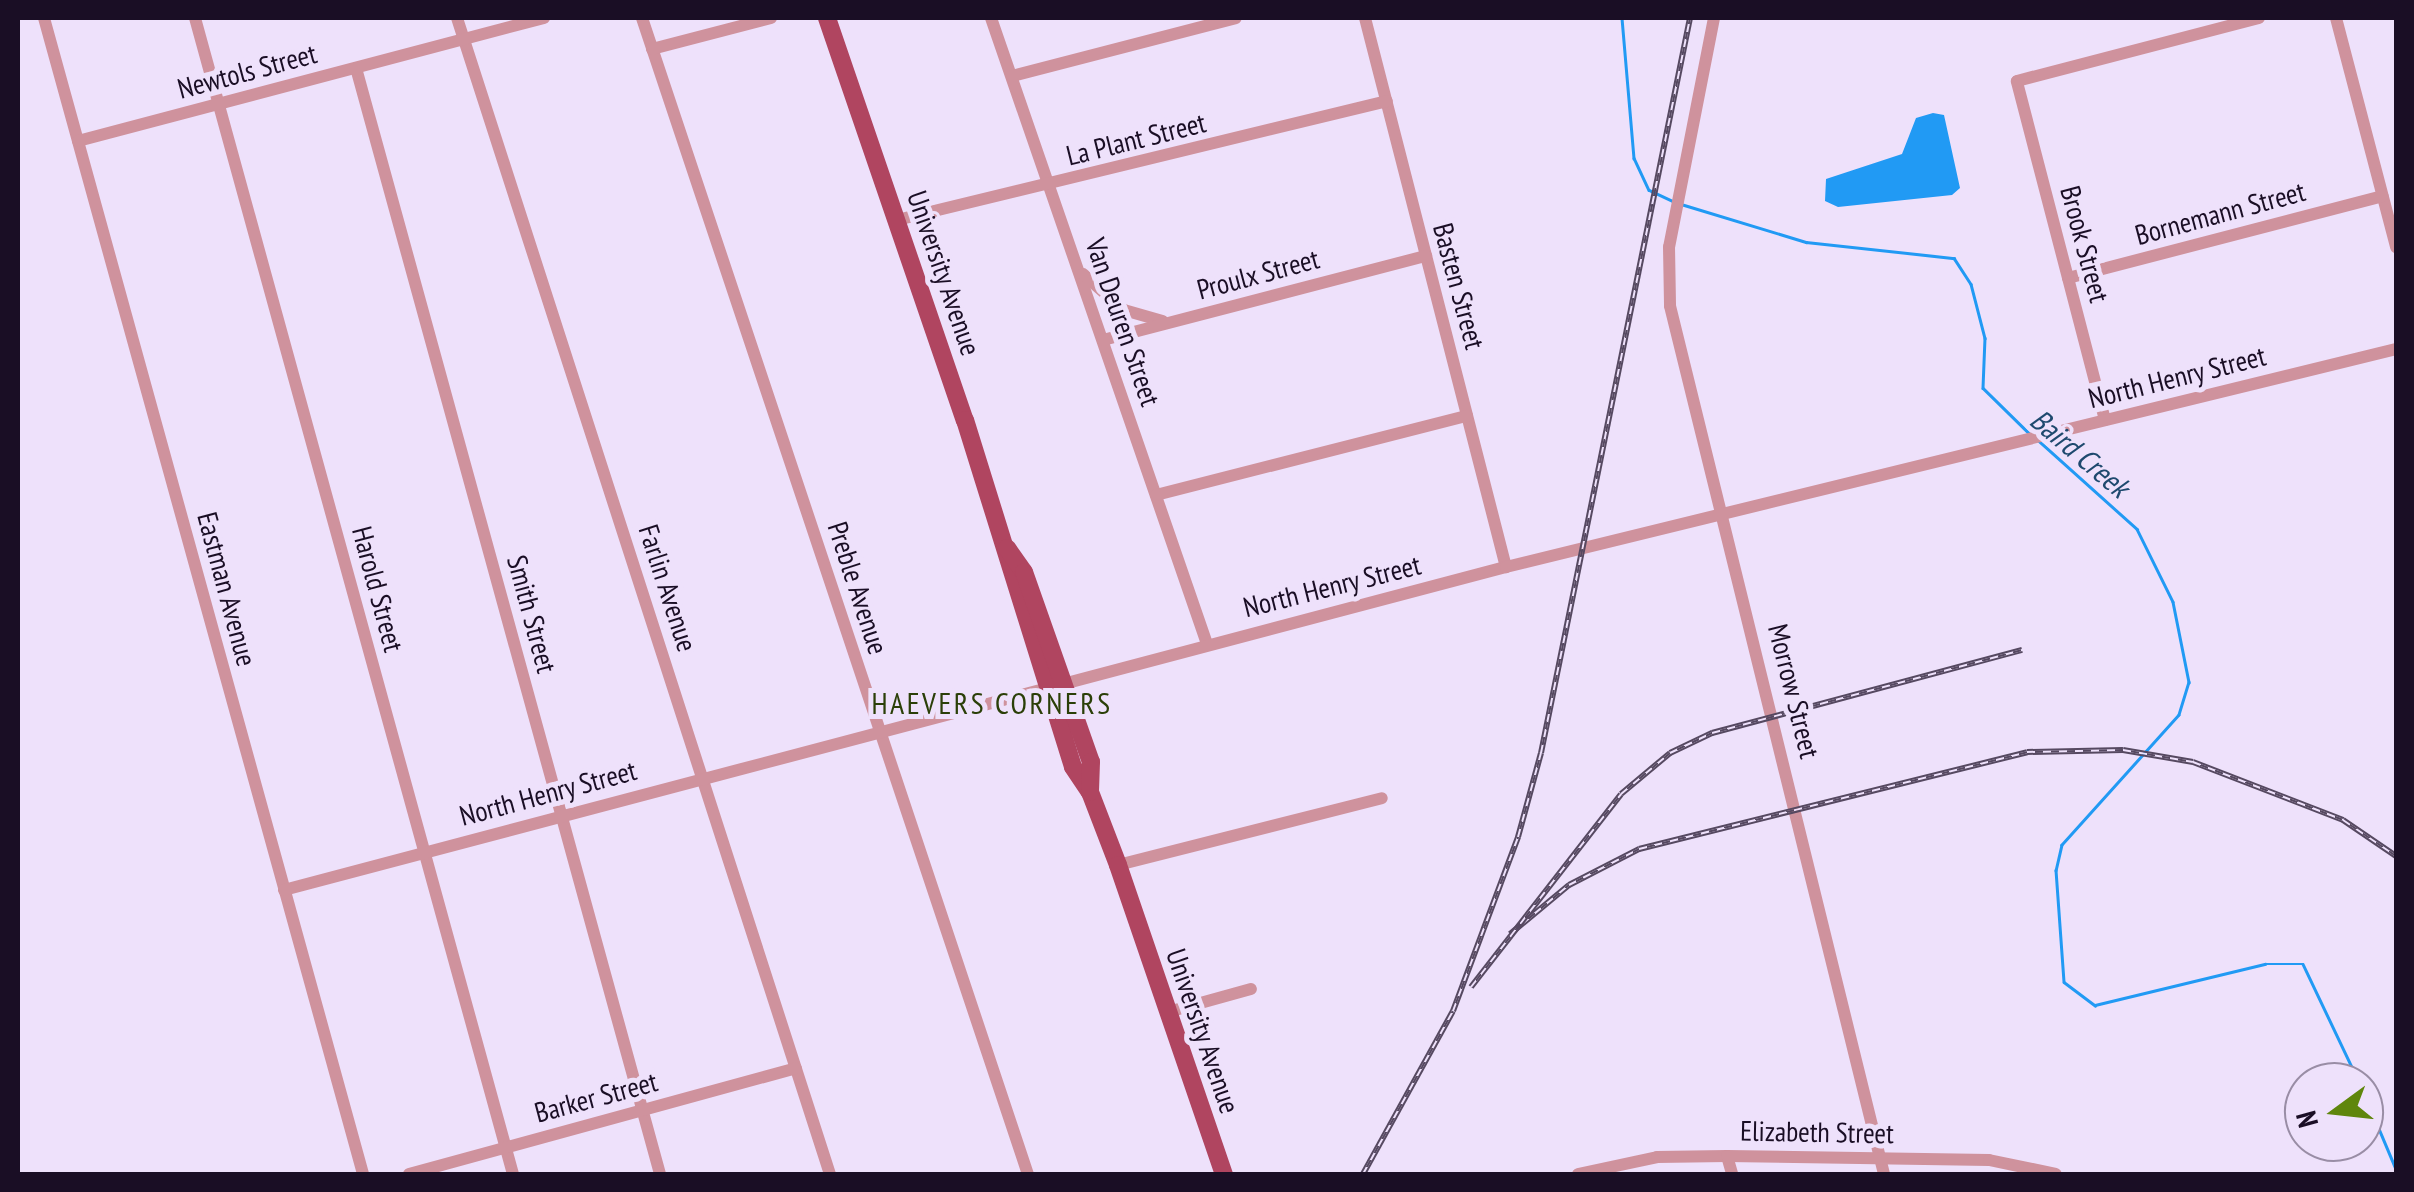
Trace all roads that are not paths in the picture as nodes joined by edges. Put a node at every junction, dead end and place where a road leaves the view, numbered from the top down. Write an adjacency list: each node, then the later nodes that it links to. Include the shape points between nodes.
1 (44, 18): 20 (street, Eastman Avenue)
2 (195, 18): 19 (street, Harold Street)
3 (457, 18): 14 (street, Farlin Avenue)
4 (544, 18): 14 (street, Newtols Street)
5 (642, 18): 15 (street, Preble Avenue)
6 (771, 18): 15 (street)
7 (827, 18): 23 (main road, University Avenue)
8 (992, 18): 17 (street, Van Deuren Street)
9 (1236, 18): 17 (street)
10 (1365, 18): 18 (street, Basten Street)
11 (1714, 18): 34 (street, Morrow Street, via 1666,268)
12 (2260, 18): 27 (street, Brook Street, via 2017,81)
13 (2336, 18): 22 (street)
14 (464, 39): 16 (street, Newtols Street); 39 (street, Farlin Avenue)
15 (652, 50): 38 (street, Preble Avenue)
16 (356, 68): 19 (street, Newtols Street); 41 (street, Smith Street)
17 (1012, 76): 21 (street, Van Deuren Street)
18 (1387, 102): 21 (street, La Plant Street); 25 (street, Basten Street)
19 (219, 104): 20 (street, Newtols Street); 42 (street, Harold Street)
20 (78, 141): 44 (street, Eastman Avenue)
21 (1050, 186): 23 (street, La Plant Street); 26 (street, Van Deuren Street)
22 (2383, 196): 24 (street); 27 (street, Bornemann Street)
23 (896, 220): 37 (main road, University Avenue, via 1006,547 1024,572)
24 (2396, 247)
25 (1426, 256): 28 (street, Proulx Street); 31 (street, Basten Street)
26 (1076, 262): 28 (street, via 1124,310); 29 (street, Van Deuren Street)
27 (2068, 278): 32 (street, Brook Street)
28 (1179, 320): 29 (street, Proulx Street)
29 (1103, 340): 33 (street, Van Deuren Street)
30 (2396, 349): 32 (street, North Henry Street)
31 (1467, 416): 33 (street); 35 (street, Basten Street)
32 (2105, 420): 34 (street, North Henry Street)
33 (1156, 496): 36 (street, Van Deuren Street)
34 (1724, 514): 35 (street, North Henry Street); 51 (street, Morrow Street)
35 (1506, 567): 36 (street, North Henry Street)
36 (1207, 644): 37 (street, North Henry Street)
37 (1054, 683): 38 (street, North Henry Street); 43 (main road, University Avenue, via 1091,762 1090,792)
38 (879, 730): 39 (street, North Henry Street); 58 (street, Preble Avenue)
39 (703, 778): 41 (street, North Henry Street); 47 (street, Farlin Avenue)
40 (1382, 798): 43 (street)
41 (562, 816): 42 (street, North Henry Street); 48 (street, Smith Street)
42 (425, 852): 44 (street, North Henry Street); 49 (street, Harold Street)
43 (1118, 865): 46 (main road, University Avenue)
44 (284, 890): 53 (street, Eastman Avenue)
45 (1251, 989): 46 (street)
46 (1168, 1012): 59 (main road, University Avenue)
47 (796, 1068): 48 (street, Barker Street); 57 (street, Farlin Avenue)
48 (642, 1110): 49 (street, Barker Street); 56 (street, Smith Street)
49 (506, 1148): 54 (street, Barker Street); 55 (street, Harold Street)
50 (1727, 1156): 51 (street, Elizabeth Street); 60 (street, Elizabeth Street, via 1658,1157); 61 (street)
51 (1880, 1158): 52 (street, Elizabeth Street, via 1989,1160); 62 (street, Morrow Street)
52 (2028, 1172): 63 (street, Elizabeth Street)
53 (363, 1174)
54 (410, 1174)
55 (514, 1174)
56 (660, 1174)
57 (830, 1174)
58 (1028, 1174)
59 (1224, 1174)
60 (1578, 1174)
61 (1732, 1174)
62 (1884, 1174)
63 (2056, 1174)

